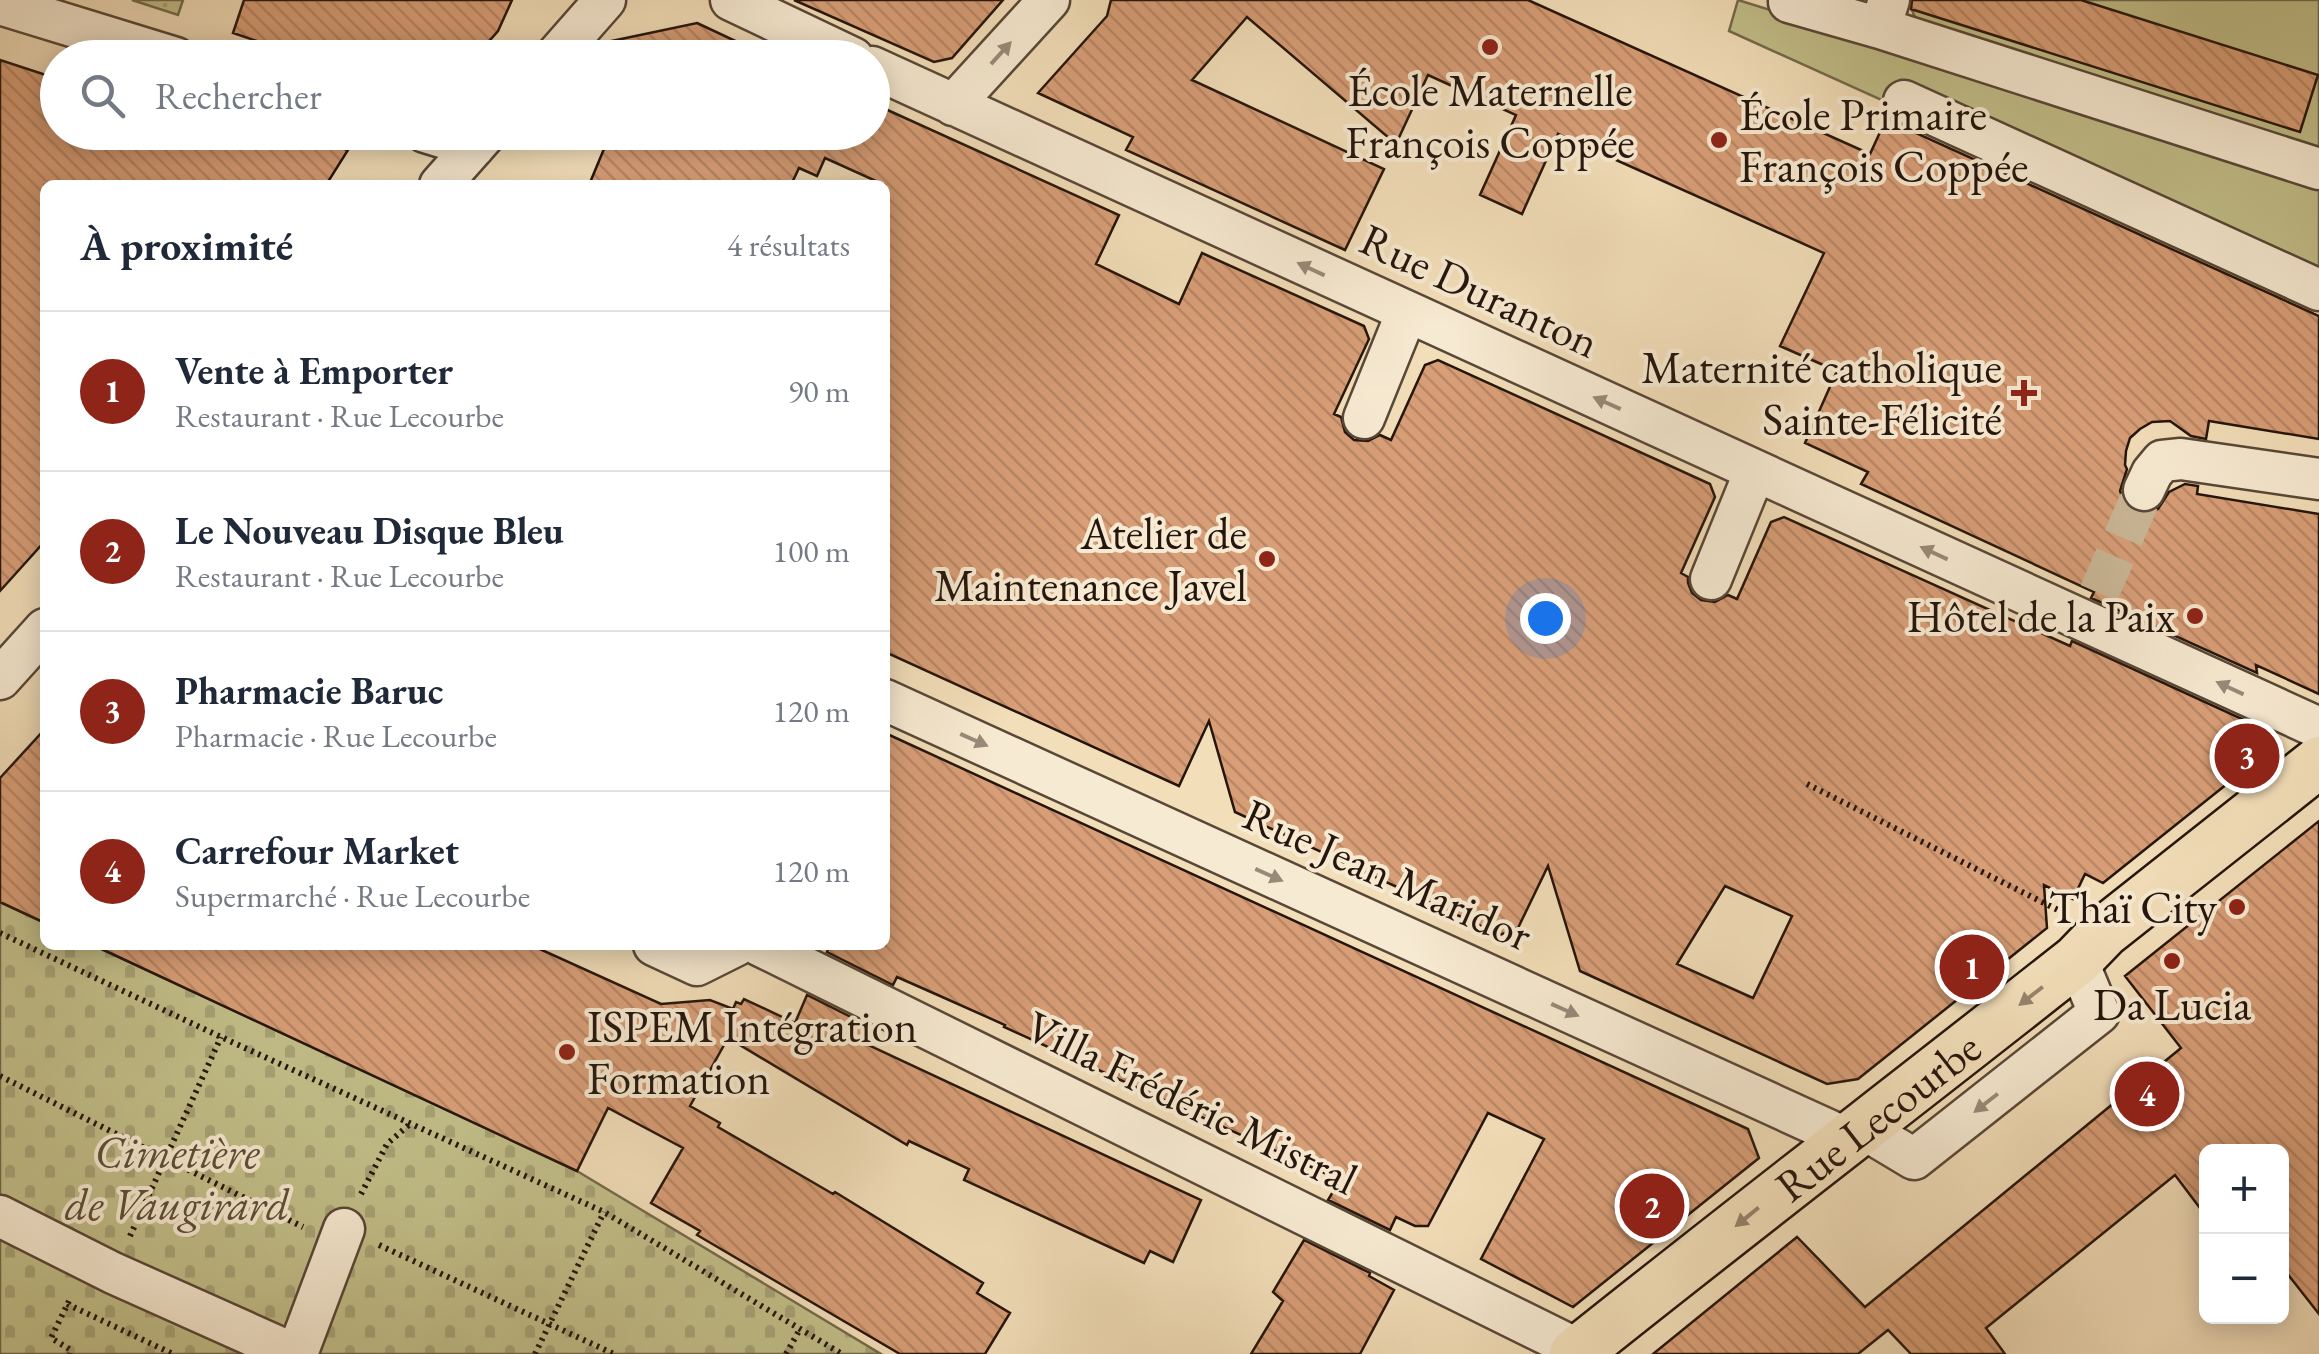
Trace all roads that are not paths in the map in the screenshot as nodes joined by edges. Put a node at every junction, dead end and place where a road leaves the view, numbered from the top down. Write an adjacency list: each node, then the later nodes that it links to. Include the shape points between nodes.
1 (605, 0): 8 (street)
2 (731, 0): 9 (street)
3 (1049, 0): 12 (street, one-way to 3)
4 (1790, 0): 6 (street)
5 (0, 4): 7 (street)
6 (1885, 14): 14 (street)
7 (117, 40)
8 (570, 40)
9 (815, 40)
10 (890, 75): 12 (street, Rue Duranton)
11 (1904, 101): 16 (street)
12 (953, 105): 17 (street, Rue Duranton, one-way to 12)
13 (471, 150): 15 (street)
14 (2319, 169)
15 (444, 180)
16 (2319, 290)
17 (1407, 312): 18 (street); 19 (street, Rue Duranton, one-way to 17)
18 (1364, 418)
19 (1755, 471): 22 (street); 26 (street, Rue Duranton, one-way to 19, via 2092,607)
20 (2319, 479): 21 (street, via 2180,459 2162,462)
21 (2144, 490)
22 (1711, 578)
23 (40, 638): 24 (street)
24 (0, 680)
25 (890, 702): 31 (street, Rue Jean Maridor, one-way to 31)
26 (2319, 728)
27 (2319, 762): 31 (main road, Rue Lecourbe, one-way to 31)
28 (665, 950): 29 (street, via 698,965)
29 (728, 950)
30 (769, 950): 34 (street, Villa Frédéric Mistral)
31 (1857, 1134): 34 (main road, Rue Lecourbe, one-way to 34)
32 (0, 1216): 35 (street)
33 (341, 1237): 35 (street)
34 (1580, 1353)
35 (295, 1354)

